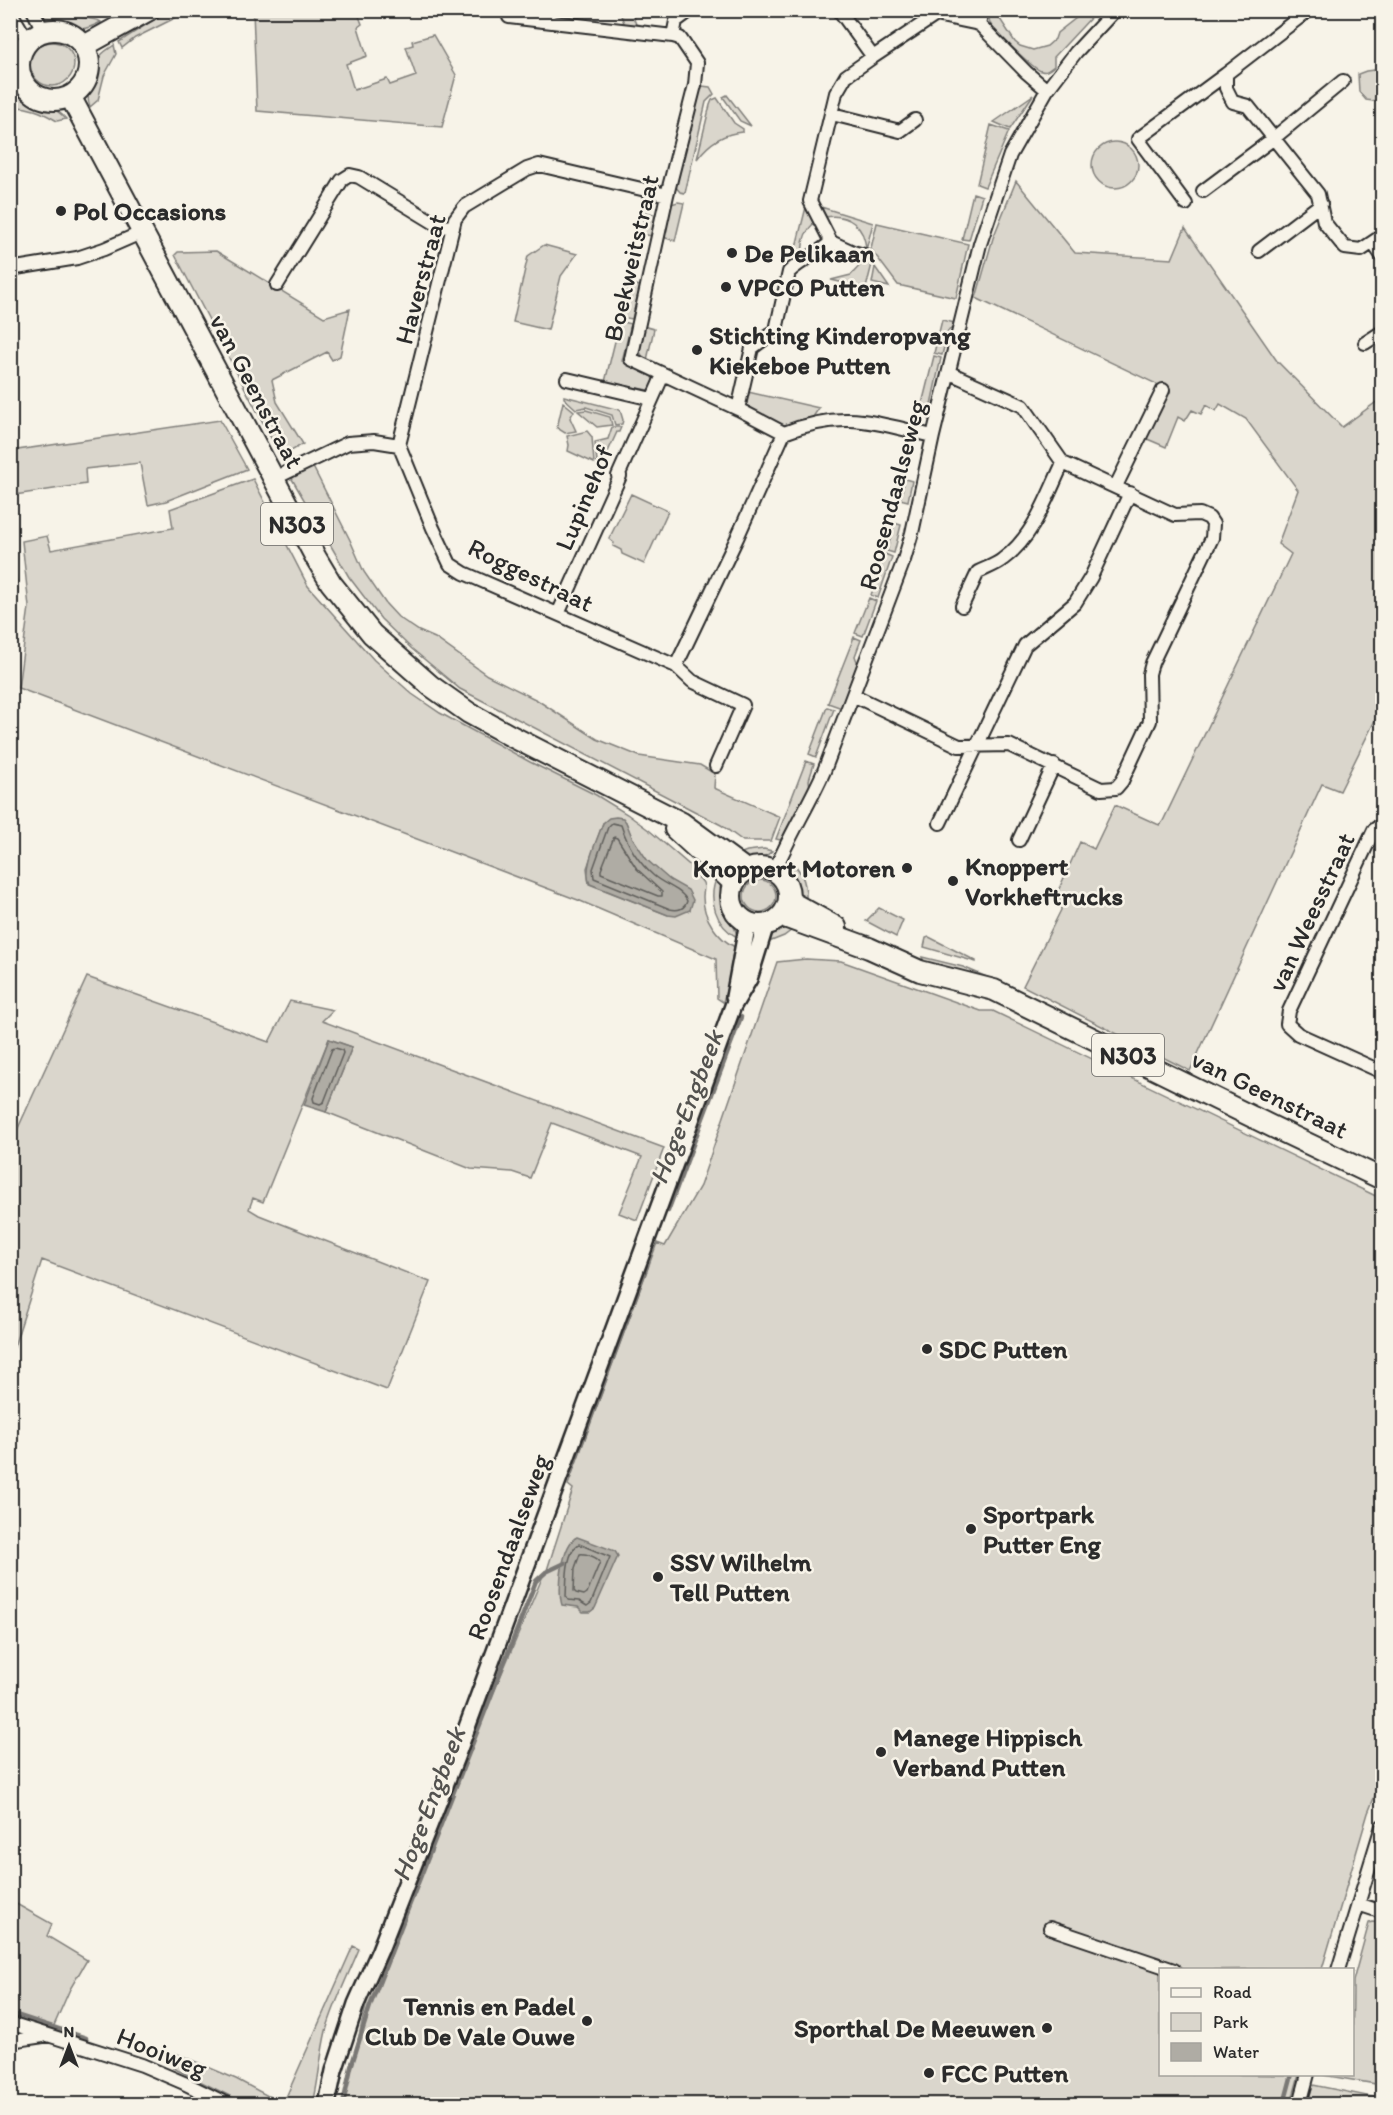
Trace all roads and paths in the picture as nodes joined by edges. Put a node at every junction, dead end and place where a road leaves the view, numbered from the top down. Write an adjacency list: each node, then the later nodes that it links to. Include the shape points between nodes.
1 (33, 10): 11 (street)
2 (149, 10): 13 (main road)
3 (691, 10): 12 (street, via 676,21)
4 (839, 10): 14 (street)
5 (982, 10): 10 (street)
6 (1115, 10): 18 (street, Roosendaalseweg)
7 (1309, 10): 15 (street)
8 (10, 11): 11 (street)
9 (510, 17): 12 (street)
10 (979, 24): 14 (street, via 936,15); 18 (street)
11 (35, 36): 13 (main road, via 54,30 66,32); 17 (main road, via 21,52)
12 (673, 36): 24 (street, Boekweitstraat, via 680,38 697,68)
13 (84, 46): 19 (main road, via 89,69 86,80)
14 (873, 57): 20 (street, via 840,84)
15 (1226, 74): 22 (street, via 1226,88 1233,102 1248,106); 25 (street, via 1138,139)
16 (1343, 81): 22 (street)
17 (16, 82): 19 (main road, via 42,98)
18 (1047, 90): 38 (street, Roosendaalseweg, via 1010,155 989,214)
19 (70, 96): 28 (main road, van Geenstraat / N303)
20 (832, 114): 21 (street, via 900,131); 30 (street, via 810,201)
21 (915, 120)
22 (1274, 138): 23 (street); 26 (street, via 1318,194)
23 (1203, 191)
24 (667, 195): 27 (street, Haverstraat, via 539,165 461,209); 39 (street, Boekweitstraat, via 631,359)
25 (1186, 204)
26 (1321, 204): 29 (street, via 1324,222 1345,248 1361,250); 31 (street)
27 (453, 228): 35 (street, via 438,225 350,175 342,180); 46 (street, Haverstraat)
28 (144, 232): 34 (street, via 77,258); 48 (main road, van Geenstraat / N303)
29 (1378, 240): 33 (street)
30 (831, 242): 32 (street); 43 (street, via 789,272 776,330 752,348)
31 (1260, 251)
32 (867, 256)
33 (1383, 256)
34 (10, 269)
35 (276, 285)
36 (1383, 332): 37 (street)
37 (1365, 343)
38 (950, 373): 45 (street, Roosendaalseweg); 47 (street, via 1023,406)
39 (663, 375): 42 (street, Lupinehof); 43 (street, Boekweitstraat)
40 (567, 379): 42 (street)
41 (1163, 390): 49 (street)
42 (652, 399): 52 (street, Lupinehof)
43 (738, 409): 44 (street, Boekweitstraat)
44 (784, 433): 45 (street, via 812,423 847,419); 53 (street)
45 (933, 436): 54 (street, Roosendaalseweg, via 904,560)
46 (399, 445): 48 (street, via 374,441 348,443); 52 (street, Roggestraat, via 450,564)
47 (1063, 463): 49 (street); 51 (street, via 1030,531 1017,549 978,572)
48 (273, 479): 62 (main road, van Geenstraat / N303, via 331,583 372,634 431,686 469,713 651,807)
49 (1116, 486): 50 (street)
50 (1130, 493): 55 (street, via 1075,603 1025,645); 56 (street, via 1175,515 1200,514 1209,518 1213,524 1212,538 1152,663 1149,721 1122,782 1116,788 1101,789)
51 (962, 606)
52 (558, 614): 53 (street, Roggestraat)
53 (676, 666): 57 (street, Roggestraat, via 692,681 743,705)
54 (853, 695): 55 (street, via 959,746); 61 (street, Roosendaalseweg, via 811,800)
55 (977, 747): 56 (street, via 1010,745); 58 (street)
56 (1054, 765): 60 (street)
57 (716, 766)
58 (940, 823)
59 (1383, 824): 64 (street, van Weesstraat, via 1374,830 1289,1011 1287,1024 1298,1034)
60 (1019, 840)
61 (775, 870): 62 (main road, via 759,867); 63 (main road, via 787,884)
62 (740, 876): 63 (main road, via 730,896 732,907 739,916)
63 (771, 916): 65 (main road, van Geenstraat / N303, via 869,948 933,976 994,990); 77 (street, Roosendaalseweg, via 733,1006 456,1757 356,2004)
64 (1383, 1072)
65 (1383, 1179)
66 (1383, 1826): 67 (street)
67 (1358, 1904): 68 (street); 71 (street)
68 (1383, 1912)
69 (1050, 1928): 70 (street)
70 (1168, 1968)
71 (1339, 1968)
72 (10, 2023): 73 (street, Hooiweg)
73 (47, 2035): 74 (street); 76 (street, Hooiweg, via 142,2065)
74 (10, 2041)
75 (1307, 2076): 78 (street)
76 (227, 2104)
77 (327, 2104)
78 (1300, 2104)

